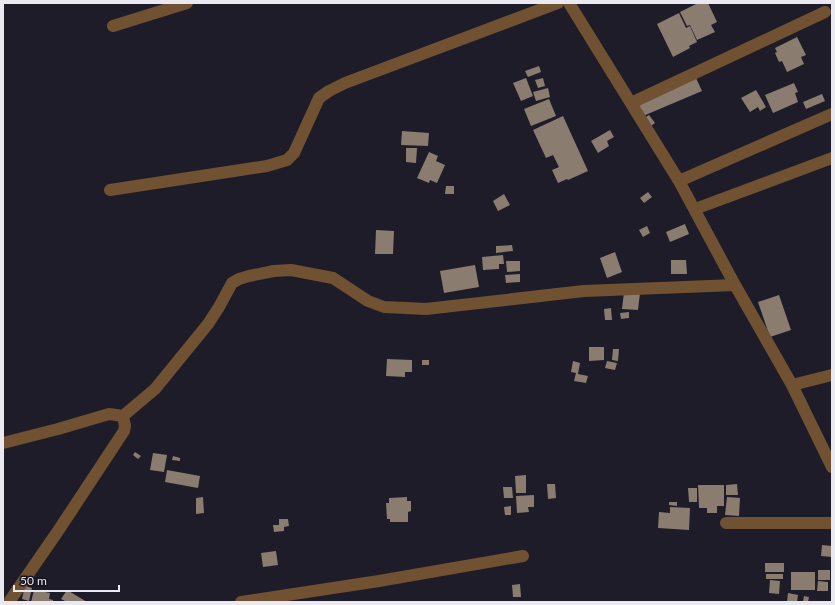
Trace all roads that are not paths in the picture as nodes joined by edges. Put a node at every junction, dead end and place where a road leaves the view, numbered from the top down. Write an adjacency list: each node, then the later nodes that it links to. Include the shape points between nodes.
1 (187, 3): 5 (street)
2 (558, 3): 10 (street, via 328,91 319,98 294,153 287,160 267,166)
3 (570, 3): 6 (street)
4 (825, 12): 6 (street)
5 (113, 26)
6 (631, 103): 9 (street)
7 (832, 114): 9 (street)
8 (832, 158): 11 (street)
9 (679, 181): 11 (street)
10 (110, 190)
11 (695, 209): 12 (street)
12 (735, 285): 14 (street); 15 (street, via 584,291 426,309 384,307 368,301 333,278 291,270 249,276 232,283 208,324 155,389)
13 (832, 375): 14 (street)
14 (792, 385): 17 (street)
15 (123, 416): 16 (street, via 108,414); 21 (street, via 124,431)
16 (3, 443)
17 (832, 467)
18 (726, 523): 19 (street)
19 (832, 523)
20 (523, 556): 22 (street)
21 (9, 602)
22 (241, 602)

